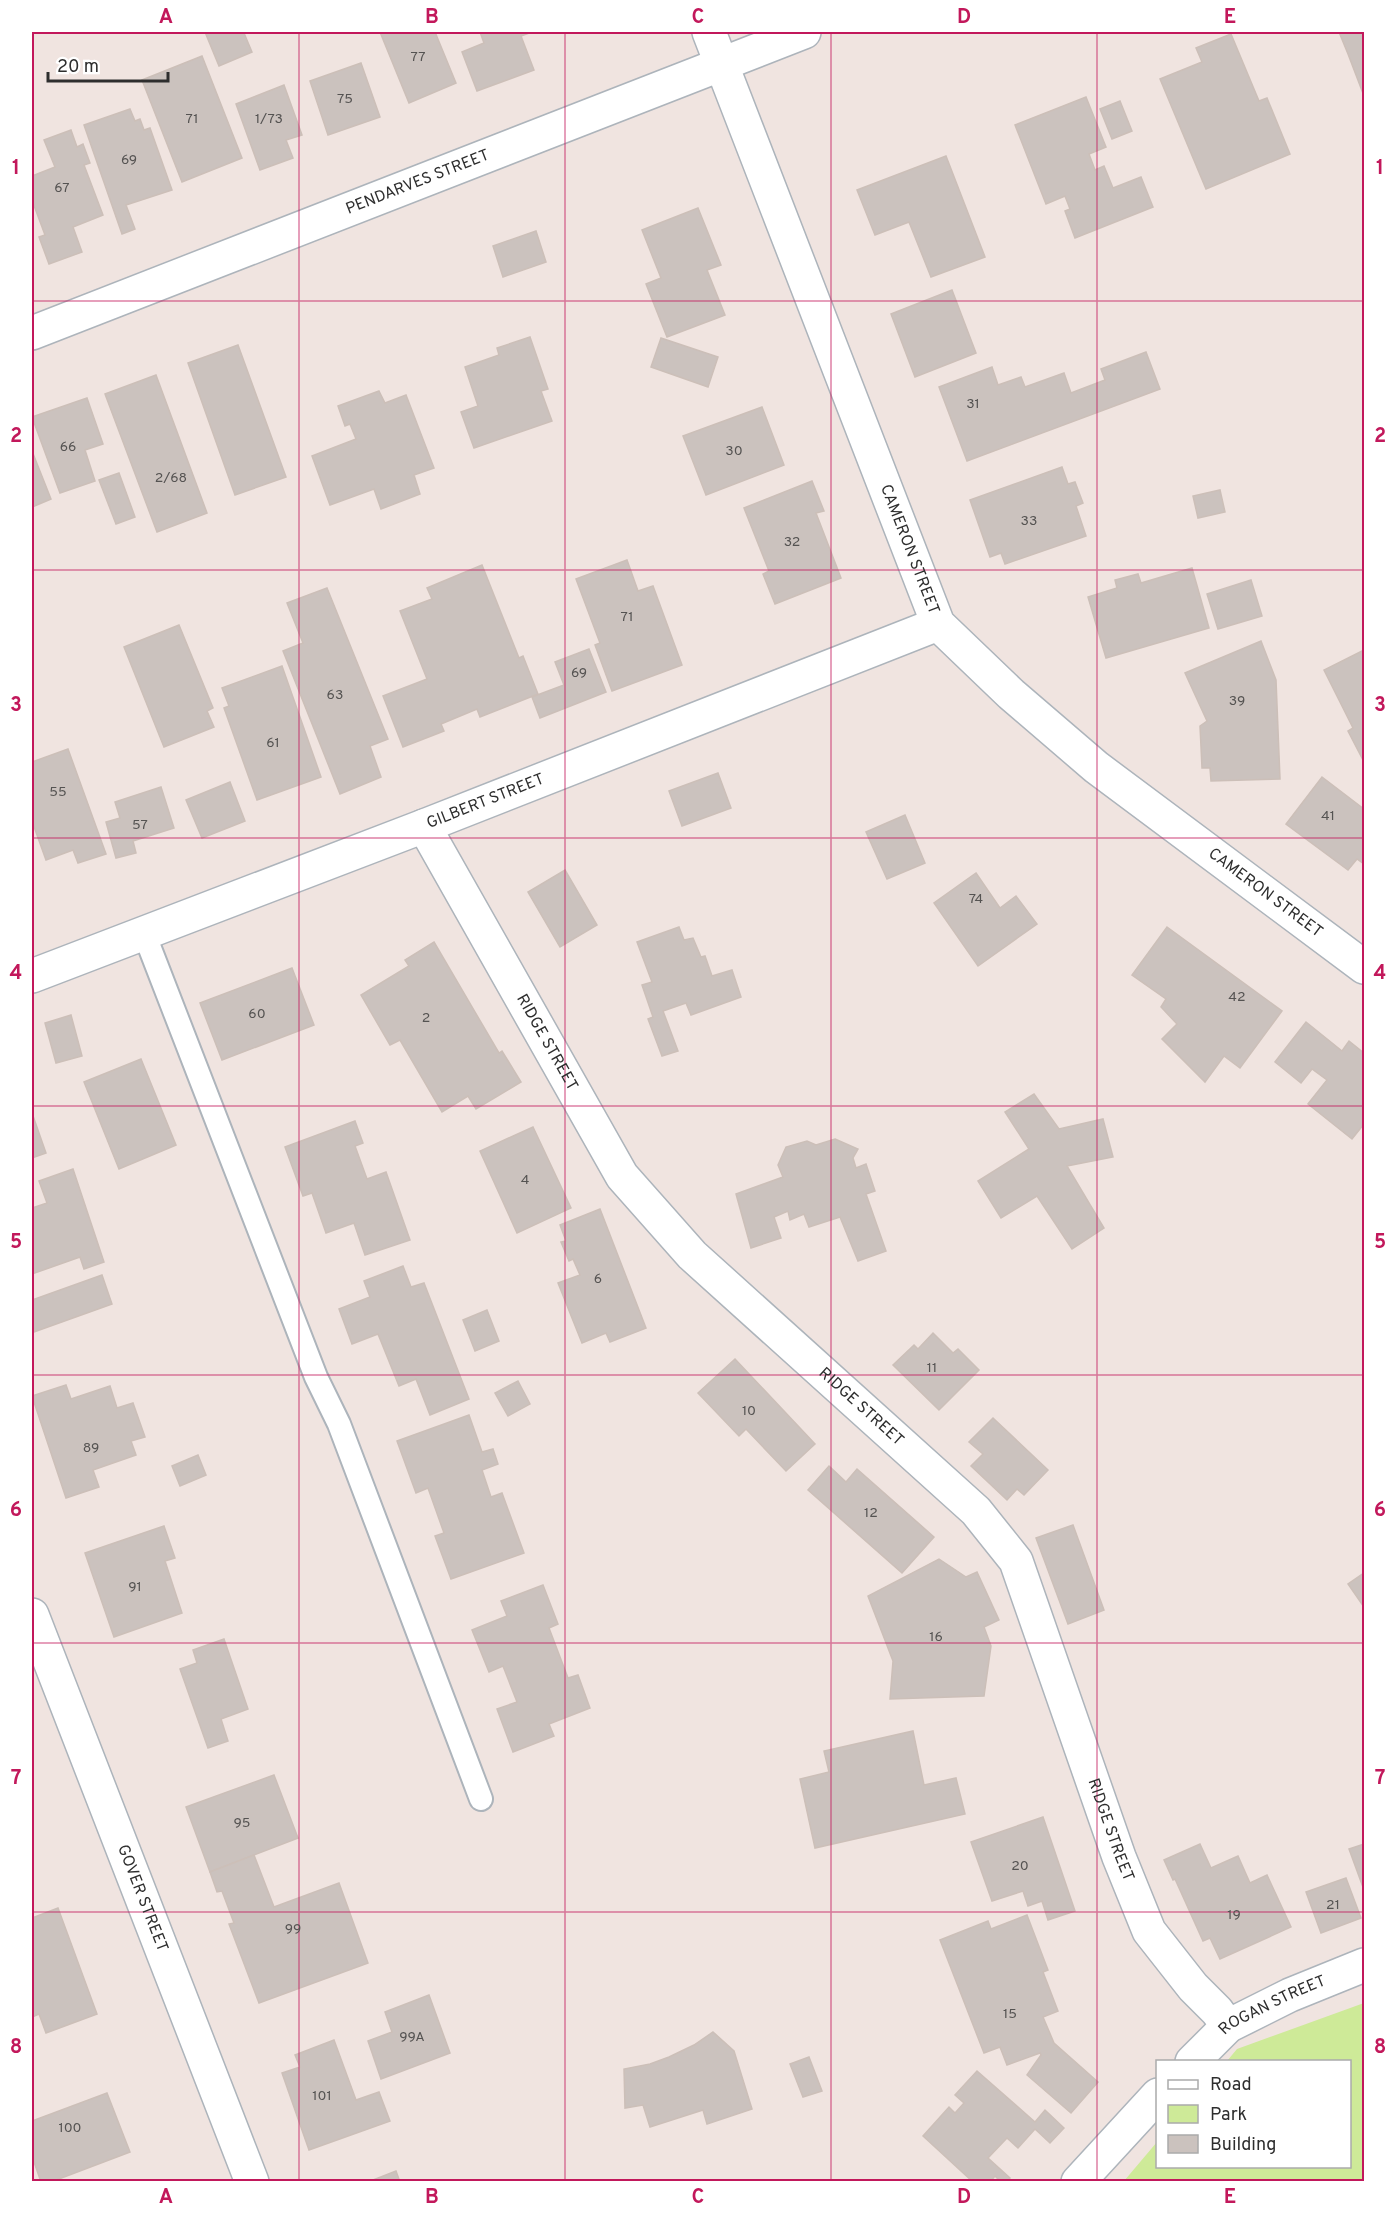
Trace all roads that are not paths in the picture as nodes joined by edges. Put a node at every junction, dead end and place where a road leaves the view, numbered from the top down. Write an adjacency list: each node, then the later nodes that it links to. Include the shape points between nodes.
1 (710, 32): 3 (street, CAMERON STREET)
2 (804, 32): 3 (street, PENDARVES STREET)
3 (722, 64): 4 (street, PENDARVES STREET); 5 (street, CAMERON STREET)
4 (32, 333)
5 (938, 624): 6 (street, GILBERT STREET); 8 (street, CAMERON STREET, via 1096,767)
6 (424, 826): 7 (street, GILBERT STREET); 13 (street, RIDGE STREET, via 622,1176 692,1255 976,1511 1016,1561 1119,1857 1149,1931)
7 (144, 933): 9 (street, GILBERT STREET); 11 (lane, via 316,1377 339,1424)
8 (1365, 967)
9 (32, 976)
10 (32, 1618): 16 (street, GOVER STREET)
11 (481, 1799)
12 (1365, 1965): 13 (street, ROGAN STREET, via 1290,1995)
13 (1228, 2026): 14 (street, ROGAN STREET)
14 (1193, 2060)
15 (1156, 2097): 17 (street)
16 (252, 2181)
17 (1078, 2181)

